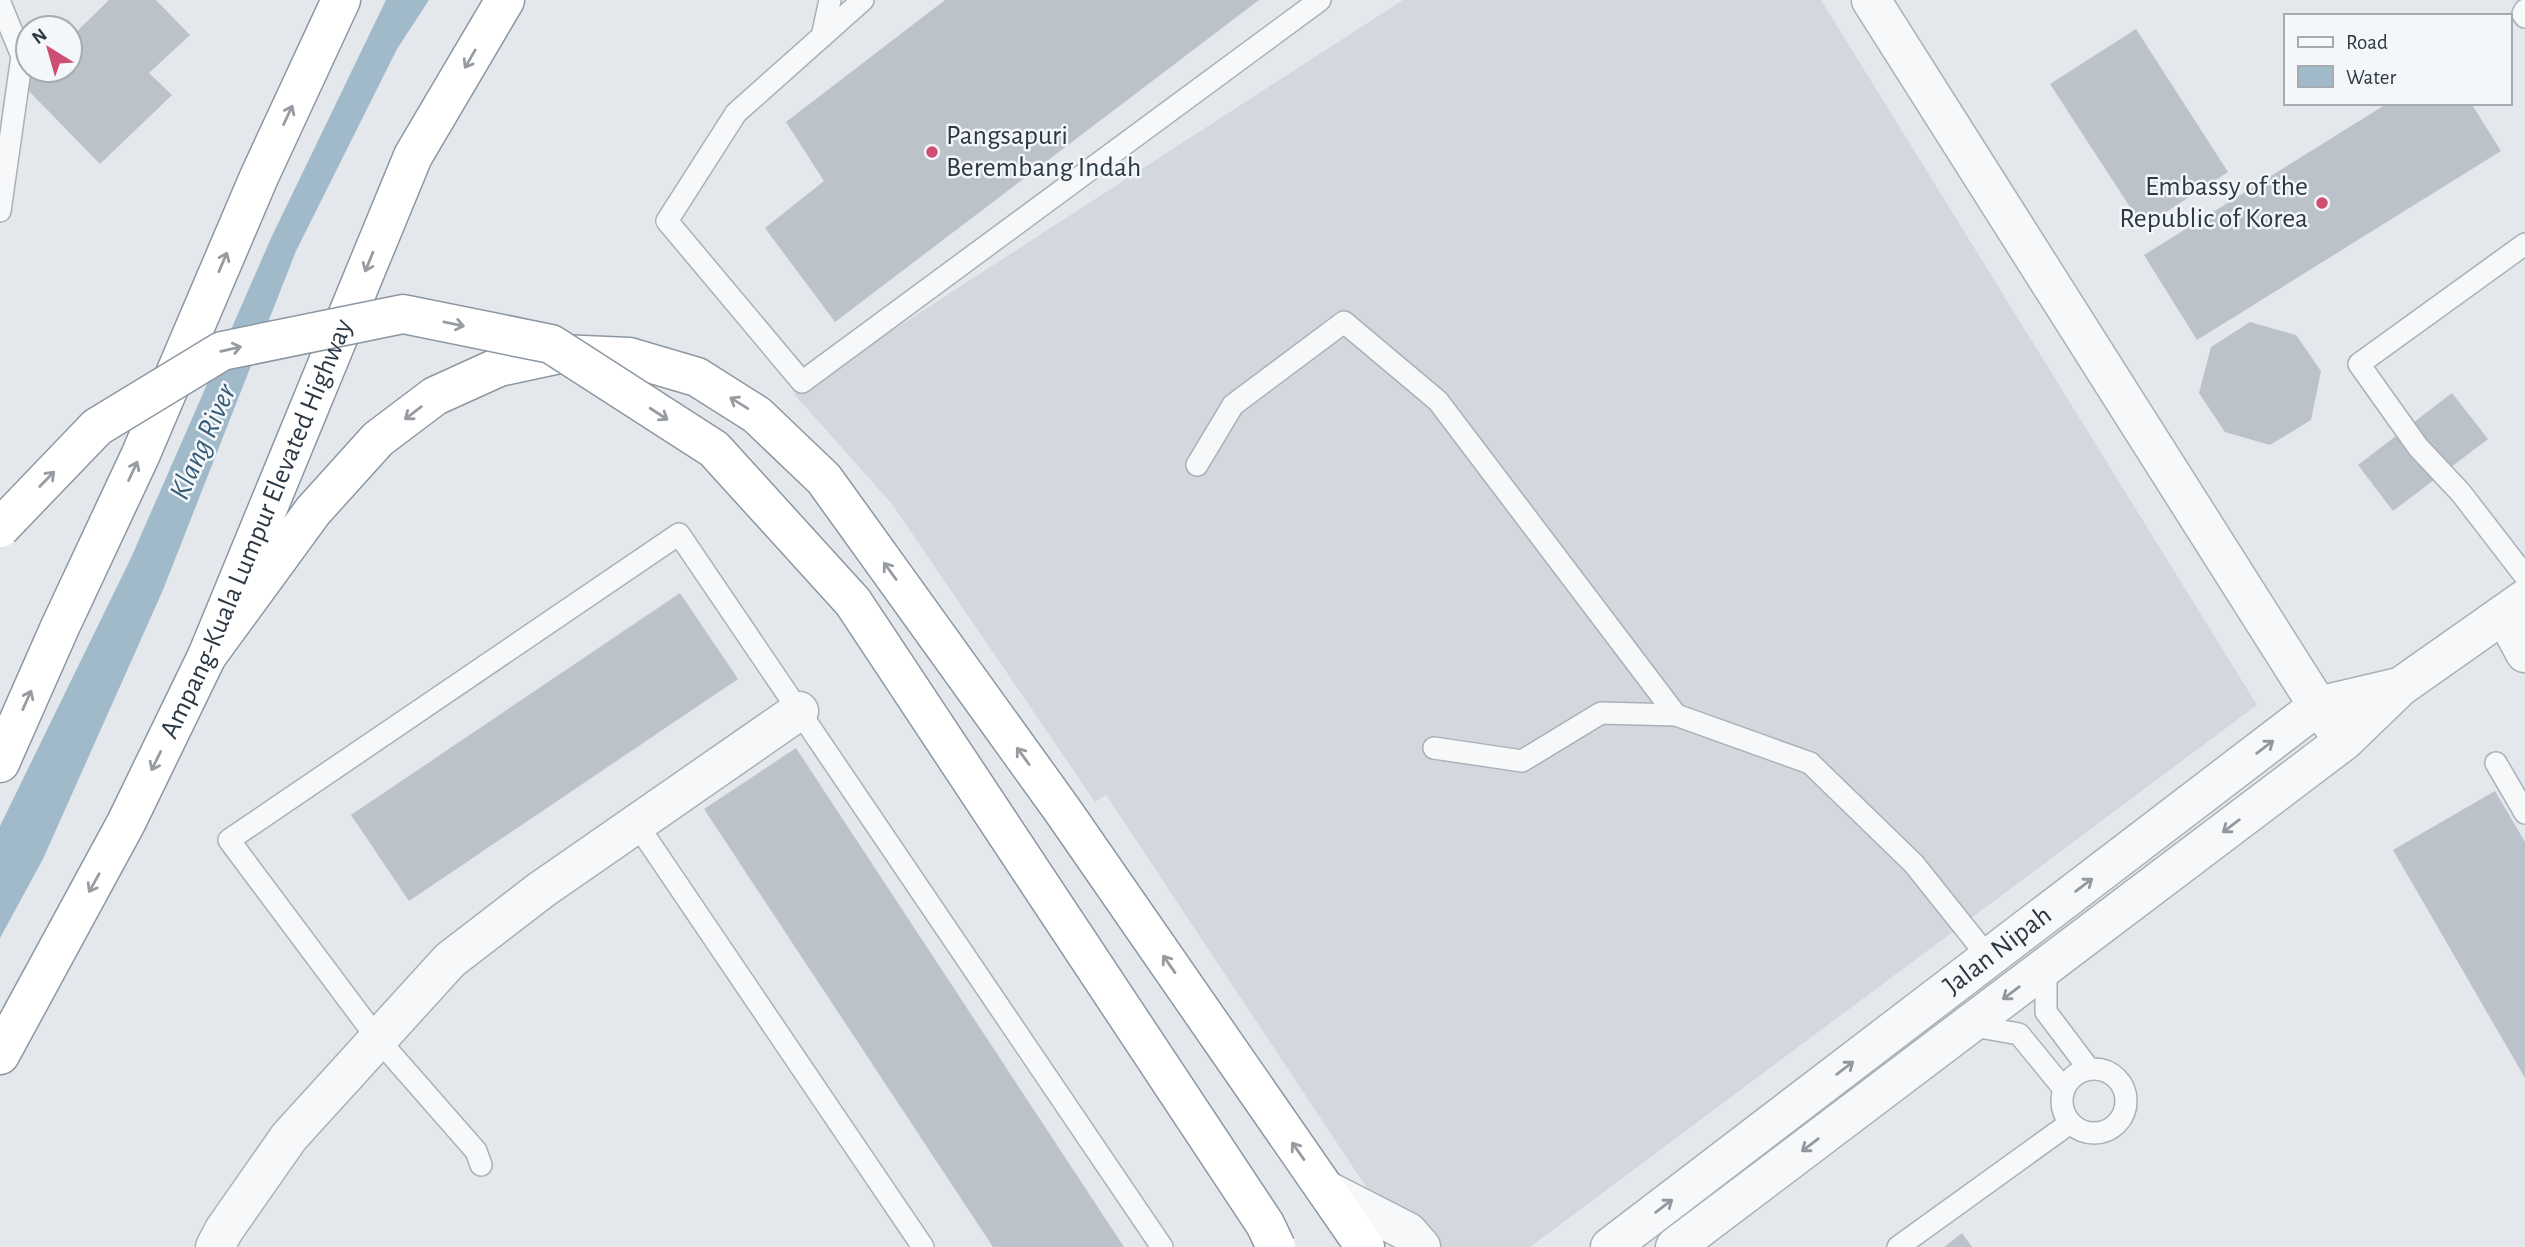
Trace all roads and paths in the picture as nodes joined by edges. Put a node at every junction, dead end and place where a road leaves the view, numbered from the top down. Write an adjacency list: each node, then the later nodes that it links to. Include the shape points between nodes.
1 (341, 0): 25 (highway, one-way to 1, bridge)
2 (505, 0): 18 (highway, Ampang-Kuala Lumpur Elevated Highway, one-way to 18, via 413,156)
3 (830, 0): 10 (lane)
4 (863, 0): 10 (lane)
5 (1320, 0): 10 (lane, via 802,382 667,221 736,113)
6 (1871, 0): 20 (street)
7 (0, 3): 11 (lane, via 22,57)
8 (2525, 10): 9 (lane)
9 (2525, 17)
10 (822, 37)
11 (0, 211)
12 (2525, 244): 15 (lane, via 2359,364 2418,447)
13 (1197, 466): 22 (lane, via 1233,405 1344,322 1438,401)
14 (0, 528): 42 (highway, one-way to 42, bridge, via 97,427 222,351 403,314 551,344 714,449 853,602)
15 (2525, 576)
16 (2514, 607): 17 (street, Jalan Nipah); 19 (street, Jalan Nipah)
17 (2525, 653)
18 (207, 656): 33 (highway, Ampang-Kuala Lumpur Elevated Highway, one-way to 33, via 126,823); 38 (highway, one-way to 18, bridge, via 1063,811 824,479 757,415 697,377 629,357 561,354 499,367 435,396 377,439 313,512)
19 (2400, 687): 20 (street, Jalan Nipah); 23 (street, Jalan Nipah)
20 (2318, 706): 23 (street); 29 (street, Jalan Nipah, one-way to 20)
21 (799, 711): 28 (street); 32 (lane, via 679,534 229,840); 41 (lane)
22 (1676, 715): 24 (lane, via 1601,713 1522,761); 29 (lane, via 1810,762 1914,864)
23 (2344, 741): 30 (street, Jalan Nipah, one-way to 30)
24 (1434, 748)
25 (0, 763)
26 (2496, 763): 27 (lane)
27 (2525, 813)
28 (636, 823): 32 (street, via 450,960); 40 (lane)
29 (1989, 958): 45 (street, Jalan Nipah, one-way to 29)
30 (2046, 966): 31 (street, Jalan Nipah, one-way to 31); 34 (lane, via 2046,1012)
31 (1968, 1025): 35 (lane, via 2019,1034); 46 (street, Jalan Nipah, one-way to 46)
32 (377, 1038): 37 (lane, via 476,1152); 39 (street, via 289,1137)
33 (0, 1055)
34 (2089, 1069): 35 (lane, via 2074,1076); 36 (lane, via 2113,1074 2120,1082 2126,1091 2124,1113 2119,1122 2100,1133)
35 (2064, 1089): 36 (lane, via 2061,1104)
36 (2070, 1123): 47 (lane)
37 (481, 1165)
38 (1326, 1190): 43 (highway); 44 (street, via 1408,1232)
39 (215, 1247)
40 (923, 1247)
41 (1162, 1247)
42 (1276, 1247)
43 (1365, 1247)
44 (1421, 1247)
45 (1610, 1247)
46 (1675, 1247)
47 (1898, 1247)

